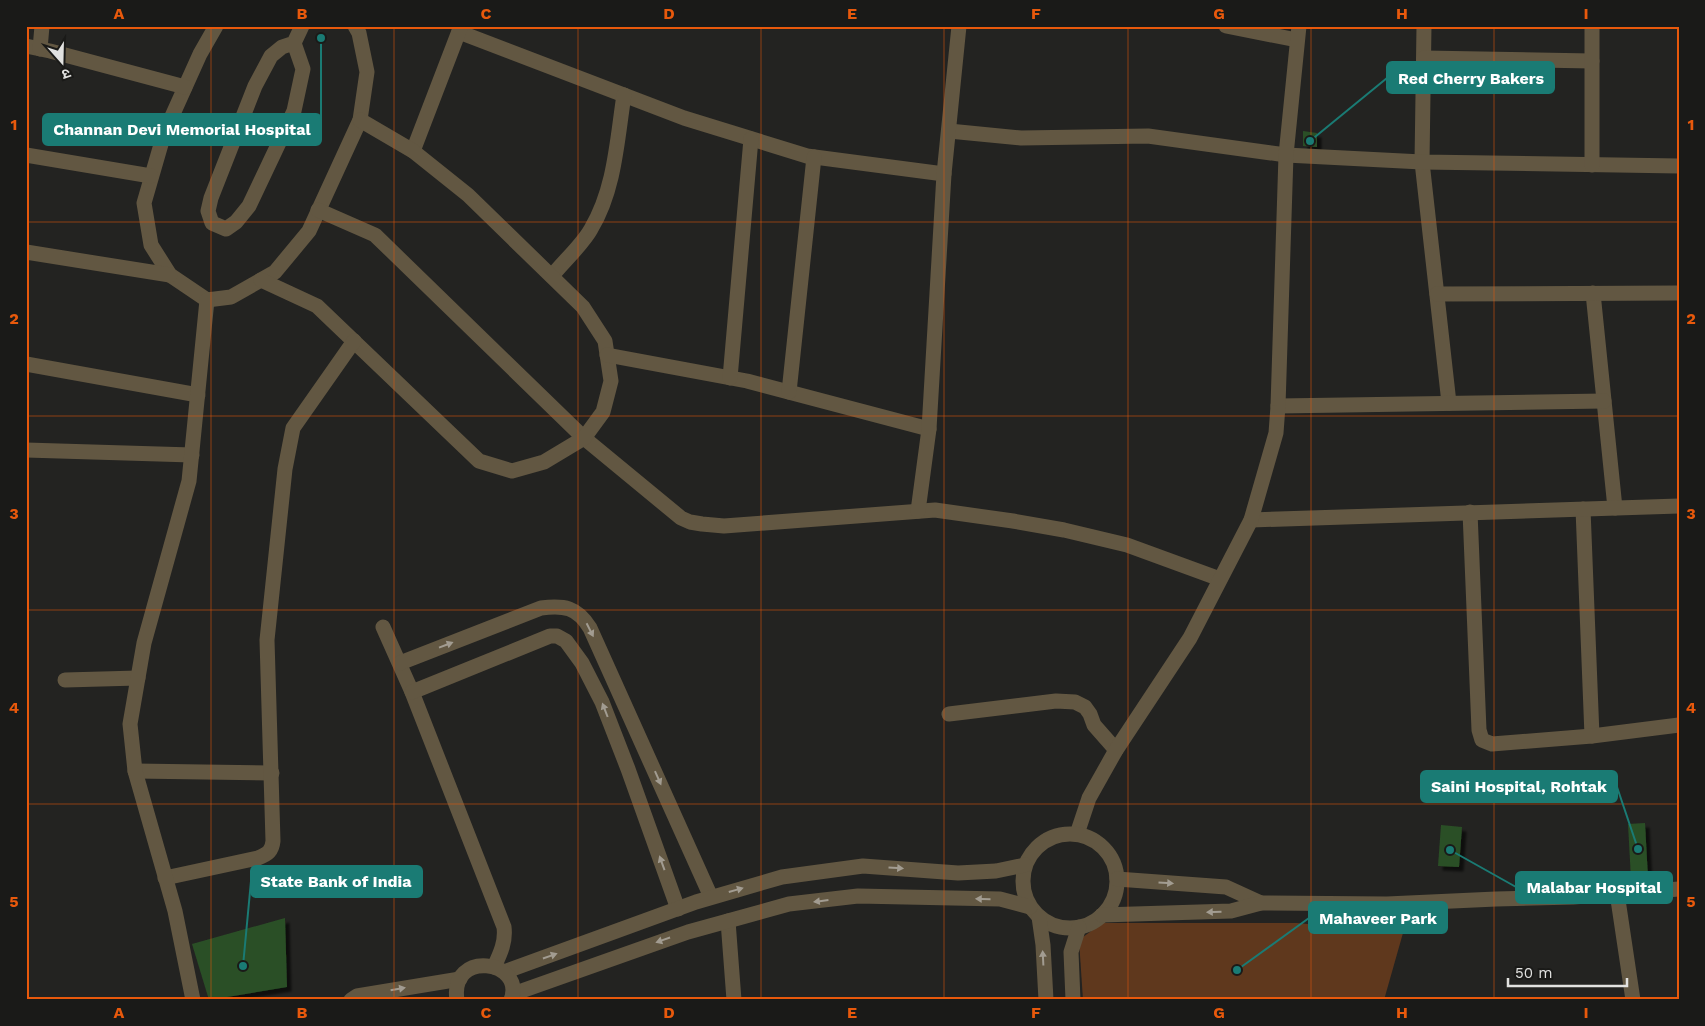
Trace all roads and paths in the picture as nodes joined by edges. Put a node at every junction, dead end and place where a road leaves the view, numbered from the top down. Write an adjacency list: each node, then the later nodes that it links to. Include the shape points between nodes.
1 (42, 26): 12 (street)
2 (216, 26): 15 (street)
3 (302, 26): 11 (street)
4 (355, 26): 17 (street, via 367,72)
5 (959, 26): 18 (street)
6 (1227, 26): 10 (street)
7 (1424, 26): 13 (street)
8 (1592, 26): 14 (street)
9 (460, 29): 16 (street); 20 (street)
10 (1298, 33): 22 (street)
11 (294, 43): 11 (street, via 303,69 294,111 249,206 226,229 212,223 208,211 211,198 255,86 271,56)
12 (33, 48): 15 (street)
13 (1424, 58): 14 (street); 24 (street)
14 (1592, 61): 25 (street)
15 (185, 87): 28 (street, via 164,134)
16 (624, 95): 19 (street); 32 (street, via 611,182 602,207 591,230)
17 (360, 120): 20 (street); 29 (street)
18 (949, 131): 22 (street, via 1021,138 1148,136); 27 (street)
19 (751, 139): 23 (street); 41 (street)
20 (413, 151): 32 (street, via 468,194)
21 (26, 155): 28 (street)
22 (1286, 155): 24 (street); 46 (street)
23 (814, 157): 27 (street); 42 (street)
24 (1422, 162): 25 (street); 36 (street)
25 (1592, 165): 26 (street)
26 (1679, 166)
27 (944, 174): 47 (street)
28 (151, 176): 31 (street, via 144,203 150,245)
29 (318, 210): 33 (street, via 309,231 275,272); 48 (street, via 375,235)
30 (26, 252): 31 (street)
31 (170, 275): 37 (street)
32 (552, 276): 39 (street, via 583,307 605,341)
33 (261, 280): 37 (street, via 231,297); 38 (street, via 317,306)
34 (1593, 293): 35 (street); 36 (street); 44 (street)
35 (1679, 293)
36 (1437, 294): 45 (street)
37 (207, 300): 43 (street)
38 (354, 341): 48 (street, via 479,461 512,471 544,462); 68 (street, via 293,428 285,469 267,640)
39 (607, 355): 41 (street); 48 (street, via 611,381 603,412)
40 (26, 364): 43 (street)
41 (730, 378): 42 (street)
42 (789, 392): 47 (street)
43 (198, 395): 50 (street)
44 (1604, 401): 45 (street); 52 (street)
45 (1449, 404): 46 (street)
46 (1278, 406): 56 (street, via 1276,433)
47 (929, 429): 54 (street)
48 (584, 438): 54 (street, via 690,522 724,526)
49 (26, 450): 50 (street)
50 (192, 455): 60 (street, via 190,481 144,644)
51 (1679, 506): 52 (street)
52 (1615, 508): 53 (street)
53 (1583, 509): 55 (street); 65 (street)
54 (918, 510): 57 (street, via 1064,530 1127,546)
55 (1470, 512): 56 (street); 65 (street, via 1480,737 1492,744)
56 (1251, 520): 57 (street)
57 (1220, 579): 66 (street, via 1190,638)
58 (383, 627): 59 (street)
59 (400, 663): 62 (street); 75 (street, one-way to 75, via 541,608 570,608 584,618)
60 (138, 678): 61 (street); 67 (street, via 130,724)
61 (65, 680)
62 (412, 692): 77 (street, one-way to 62, via 602,702 582,663 566,641 550,636); 82 (street, via 504,927)
63 (950, 714): 66 (street, via 1056,701 1075,702 1085,707 1094,725)
64 (1679, 724): 65 (street)
65 (1592, 736)
66 (1116, 750): 69 (street, via 1089,798)
67 (135, 771): 68 (street); 71 (street)
68 (272, 773): 71 (street, via 272,850 258,858)
69 (1077, 834): 70 (street, via 1056,836 1037,847); 72 (street, via 1097,842 1112,858)
70 (1025, 865): 75 (street, one-way to 70, via 782,877 863,866 958,873 996,871); 78 (street, via 1022,881 1025,896)
71 (165, 878): 85 (street)
72 (1117, 879): 76 (street, one-way to 76, via 1226,887); 79 (street, via 1114,899)
73 (1679, 889): 74 (street)
74 (1618, 893): 76 (street, via 1387,904); 91 (street)
75 (711, 897): 77 (street)
76 (1261, 903): 79 (street, one-way to 79, via 1231,911)
77 (678, 909): 82 (street, one-way to 77)
78 (1035, 912): 80 (street, one-way to 80, via 1000,899 858,896 789,904); 81 (street, via 1050,924 1064,928); 89 (street, one-way to 78, via 1043,945)
79 (1102, 915): 81 (street)
80 (728, 921): 84 (street, one-way to 84, via 688,932); 88 (street)
81 (1079, 927): 90 (street, via 1071,952)
82 (499, 969): 83 (street, via 478,965); 84 (street, via 512,985)
83 (460, 978): 86 (street, one-way to 83, via 357,996); 87 (street)
84 (512, 997)
85 (193, 1000)
86 (351, 1000)
87 (457, 1000)
88 (734, 1000)
89 (1046, 1000)
90 (1073, 1000)
91 (1633, 1000)

